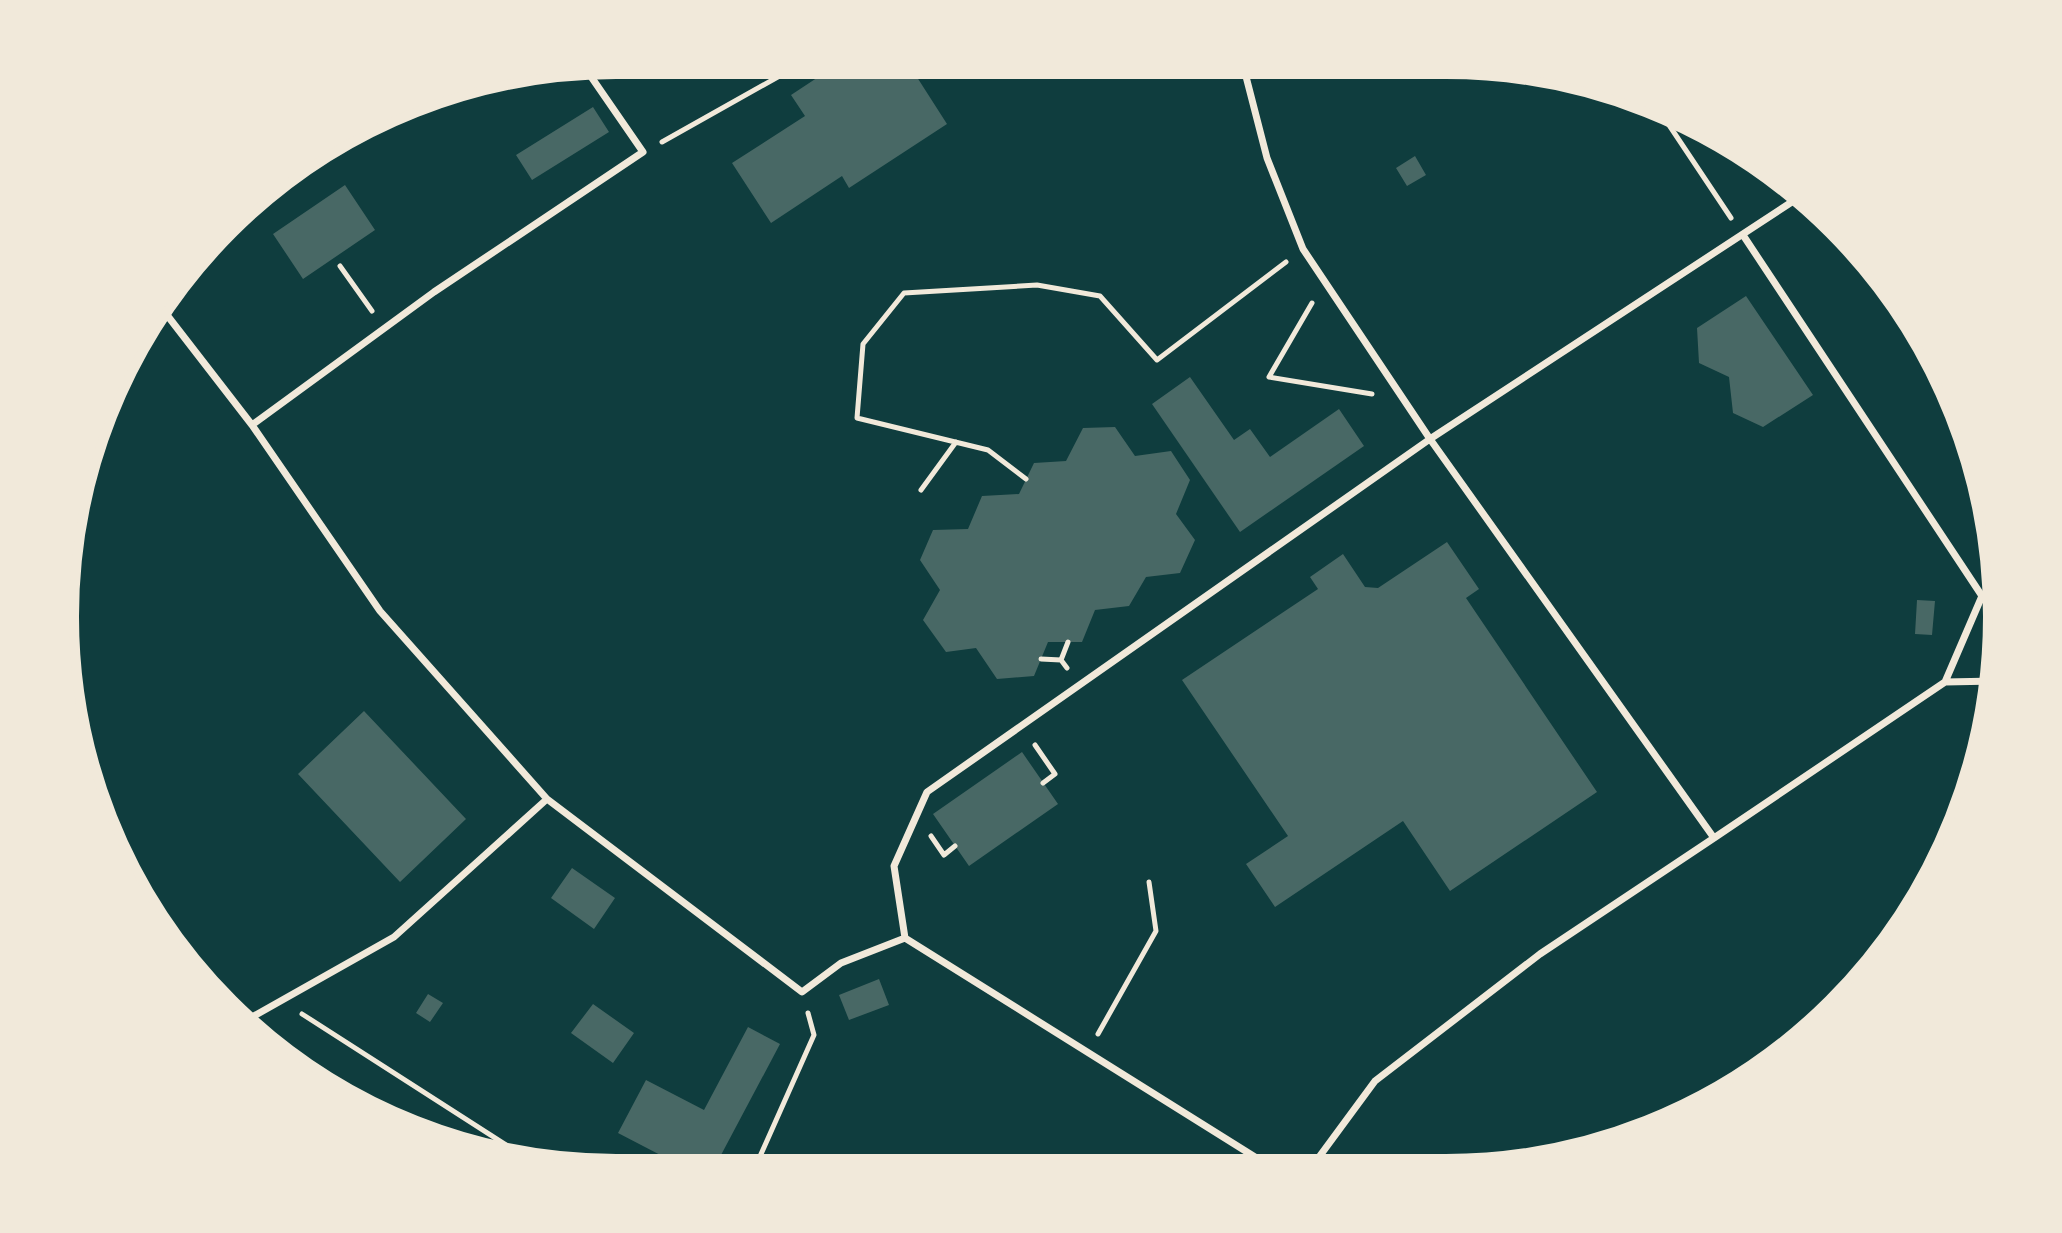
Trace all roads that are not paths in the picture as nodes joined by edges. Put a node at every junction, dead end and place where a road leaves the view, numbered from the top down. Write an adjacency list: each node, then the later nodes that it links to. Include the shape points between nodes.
1 (1245, 74): 7 (street, via 1267,158 1303,249)
2 (590, 75): 6 (street, via 643,152)
3 (1794, 201): 4 (street)
4 (1743, 235): 7 (street); 8 (street)
5 (166, 314): 6 (street)
6 (252, 425): 12 (street, via 380,611)
7 (1430, 439): 13 (street); 14 (street, via 927,792 894,866)
8 (1982, 596): 9 (street); 11 (street)
9 (1988, 603)
10 (1984, 681): 11 (street)
11 (1945, 682): 13 (street)
12 (547, 799): 14 (street, via 802,992 841,963); 15 (street, via 394,937)
13 (1714, 838): 17 (street, via 1540,954 1375,1081)
14 (905, 938): 16 (street)
15 (252, 1017)
16 (1258, 1159)
17 (1318, 1159)

